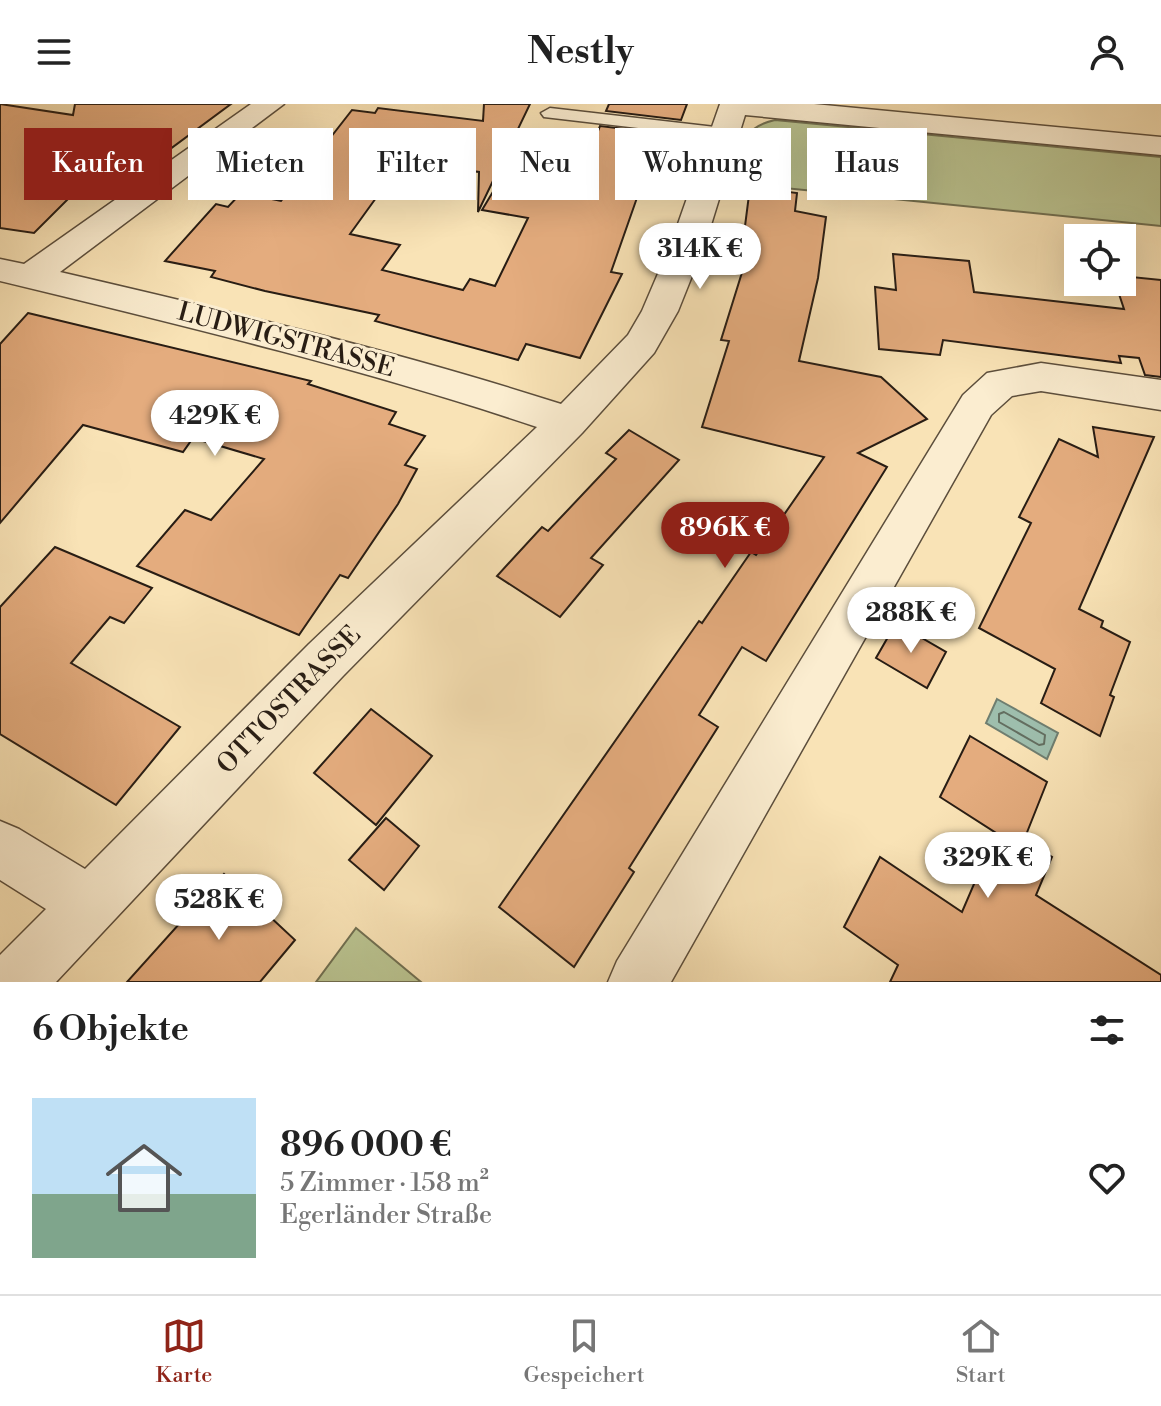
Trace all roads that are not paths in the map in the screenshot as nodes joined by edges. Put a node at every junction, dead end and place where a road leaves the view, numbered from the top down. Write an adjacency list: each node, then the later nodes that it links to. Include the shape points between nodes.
1 (270, 104): 7 (street)
2 (1055, 104): 5 (street)
3 (550, 113): 4 (lane)
4 (731, 114): 5 (street); 9 (street, OTTOSTRASSE, via 660,311 641,344)
5 (1059, 136): 6 (street)
6 (1161, 146)
7 (16, 273): 9 (street, LUDWIGSTRASSE, via 256,330)
8 (1161, 395): 13 (street, via 1041,377 1001,383 977,405)
9 (568, 422): 11 (street, OTTOSTRASSE, via 326,660)
10 (0, 848): 11 (street)
11 (90, 904): 12 (street, OTTOSTRASSE)
12 (15, 982)
13 (638, 982)

